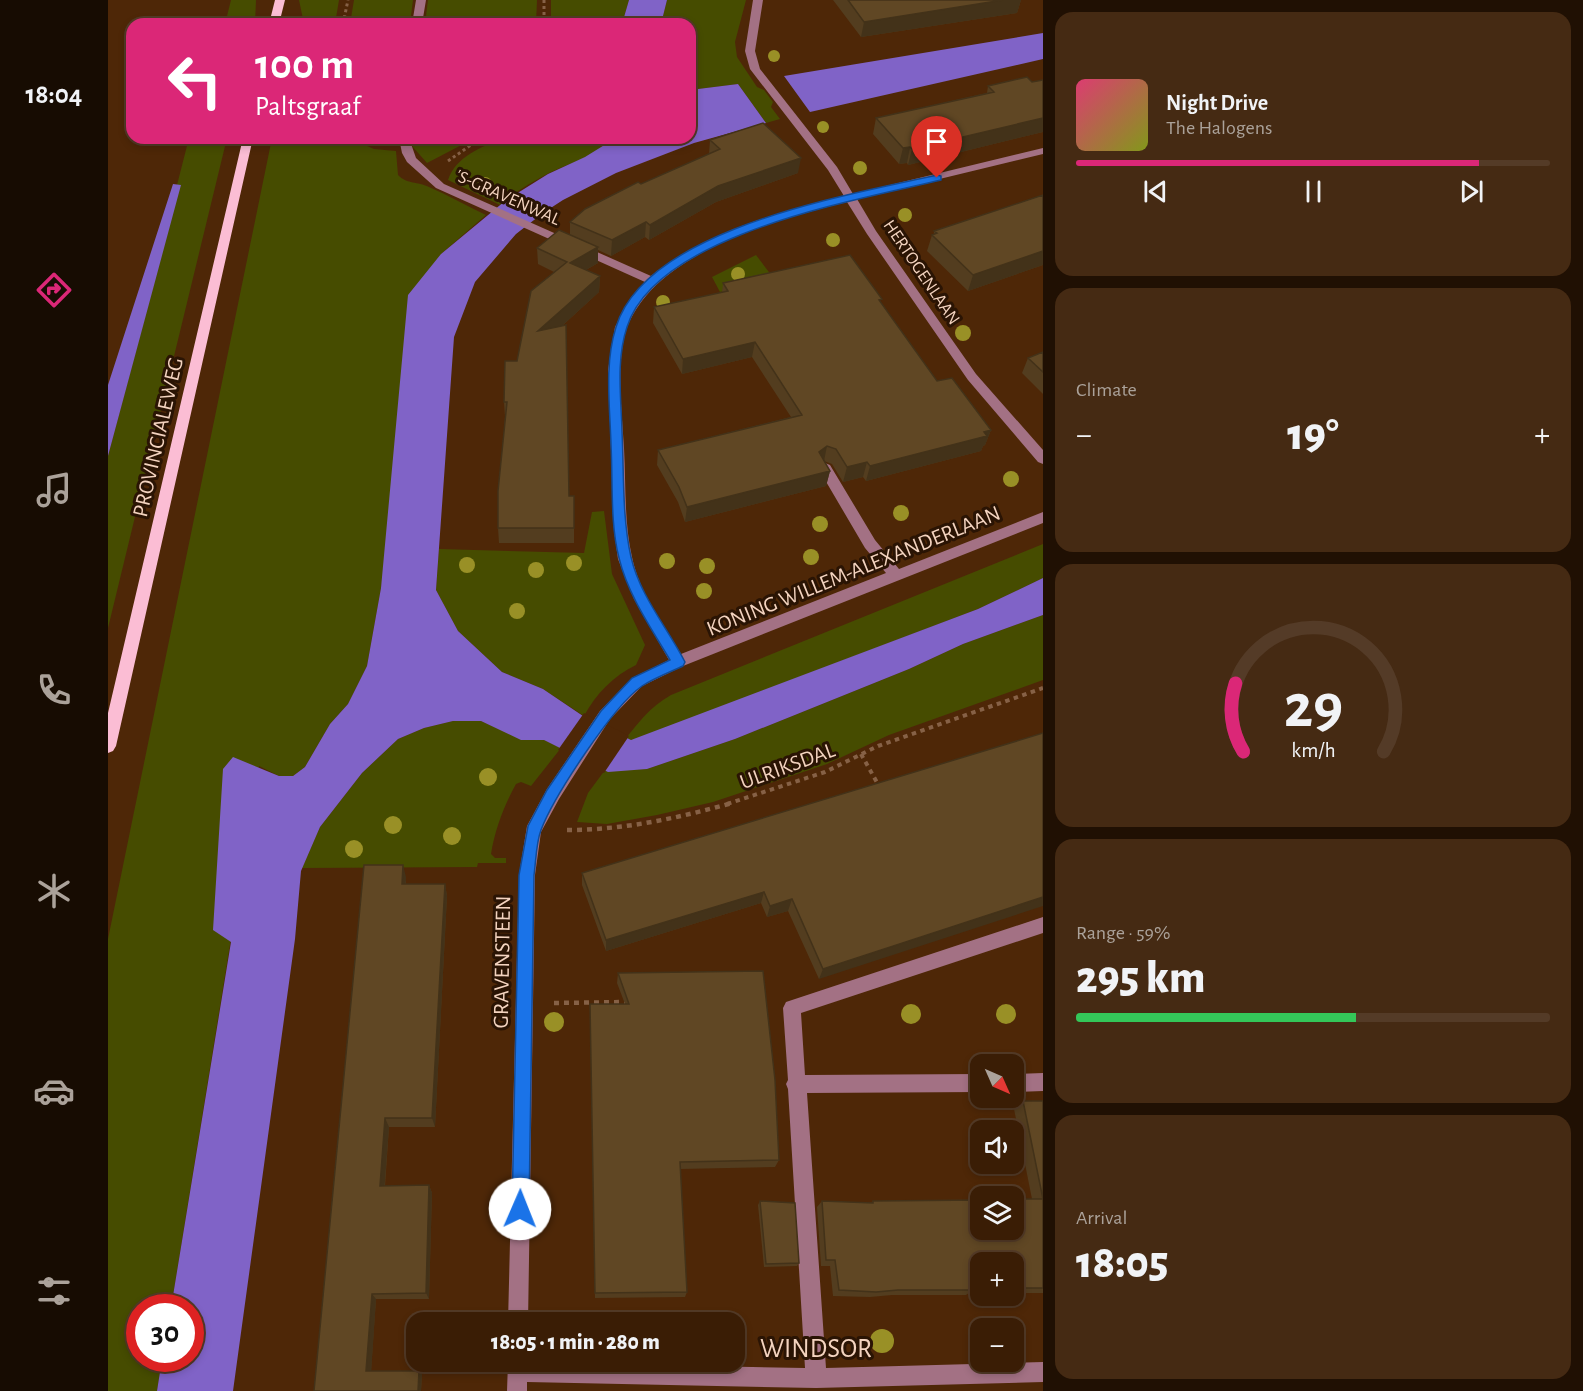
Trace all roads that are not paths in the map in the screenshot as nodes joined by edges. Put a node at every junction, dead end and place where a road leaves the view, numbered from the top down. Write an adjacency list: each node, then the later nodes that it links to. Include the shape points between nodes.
1 (280, 0): 4 (main road)
2 (421, 0): 5 (street)
3 (758, 0): 9 (street, HERTOGENLAAN, via 750,51 755,69)
4 (276, 18)
5 (418, 18)
6 (247, 144): 16 (main road, PROVINCIALEWEG)
7 (404, 144): 10 (street, 'S-GRAVENWAL, via 411,160 440,186)
8 (1043, 151): 9 (street)
9 (853, 199): 10 (street, via 791,212 737,232 674,264); 11 (street, HERTOGENLAAN, via 972,377)
10 (652, 281): 15 (street, via 621,327 614,370 621,530 625,559 641,599)
11 (1043, 459)
12 (825, 468): 14 (street, via 870,544)
13 (1043, 517): 14 (street, KONING WILLEM-ALEXANDERLAAN)
14 (896, 575): 15 (street, KONING WILLEM-ALEXANDERLAAN)
15 (678, 662): 22 (street, GRAVENSTEEN, via 637,682 605,715 552,794 533,831 527,875)
16 (108, 746)
17 (1043, 926): 21 (street, via 792,1008)
18 (1043, 1082): 20 (street)
19 (970, 1083): 21 (street)
20 (1024, 1083)
21 (795, 1084): 25 (street)
22 (518, 1312)
23 (1043, 1372): 25 (street, WINDSOR)
24 (517, 1375): 25 (street, WINDSOR)
25 (816, 1378)

